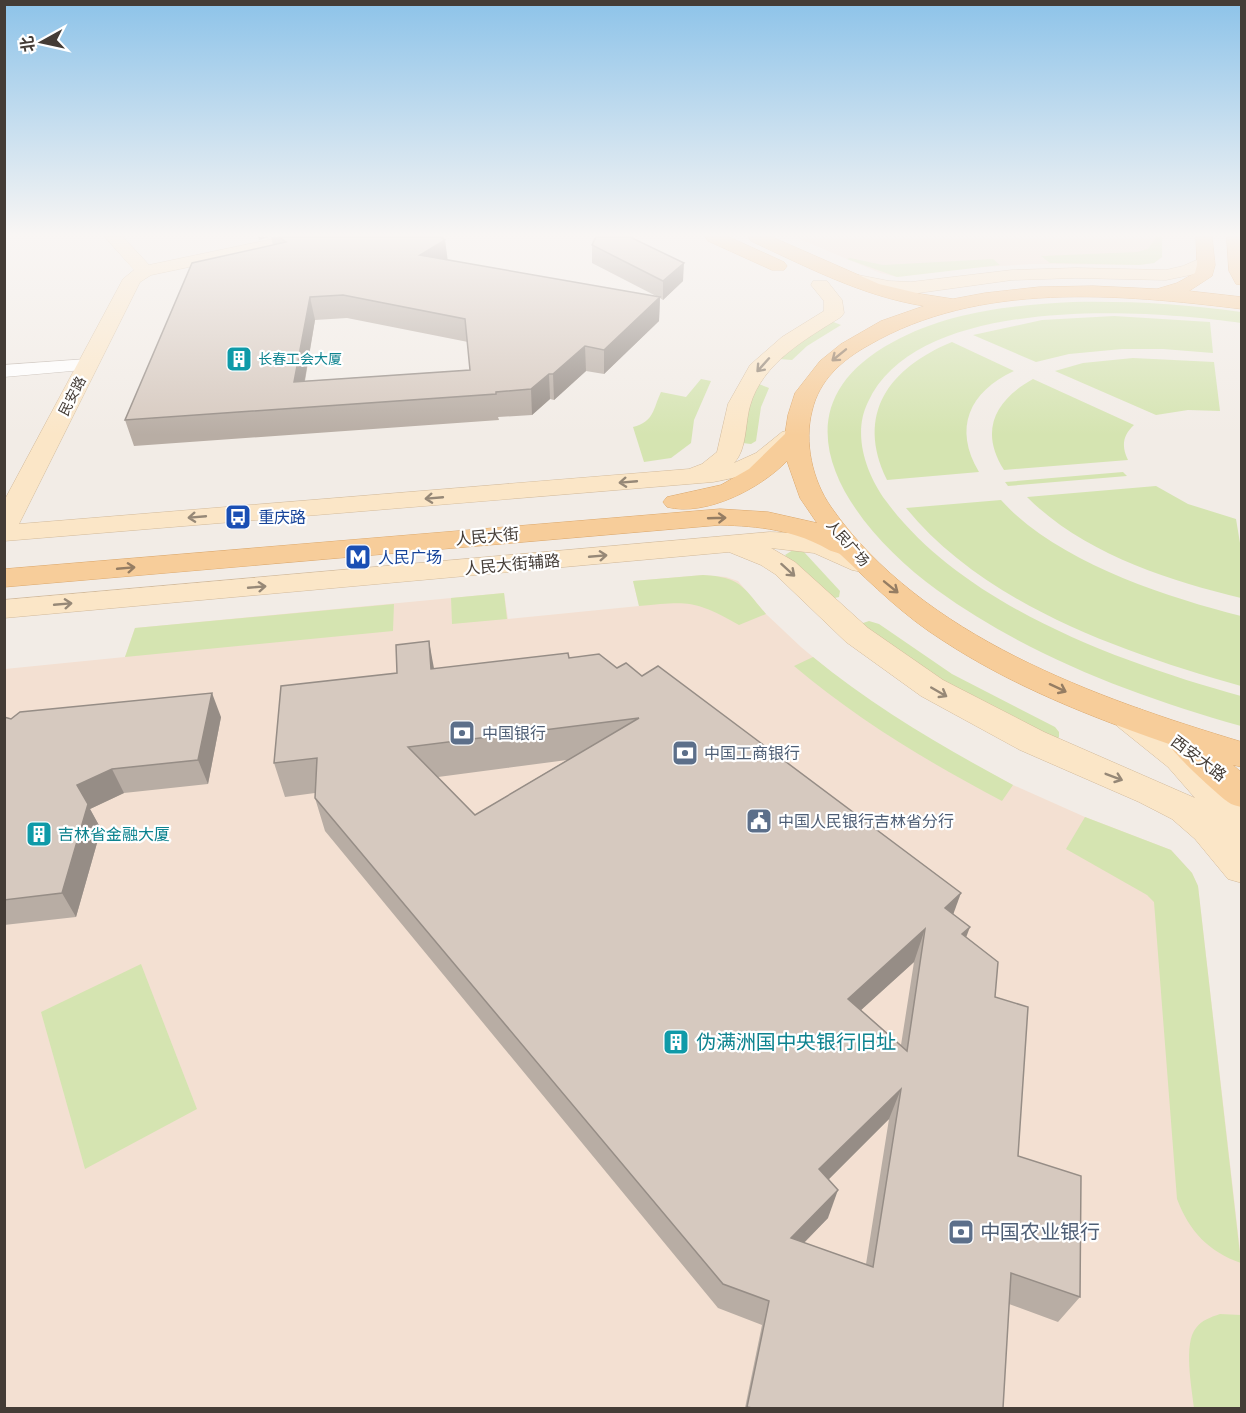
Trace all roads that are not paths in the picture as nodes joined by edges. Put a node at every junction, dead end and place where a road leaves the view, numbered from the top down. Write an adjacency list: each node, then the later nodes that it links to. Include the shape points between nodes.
1 (119, 303): 6 (street, 民安路)
2 (833, 303): 9 (street, one-way to 9, via 834,313 789,341 758,370 739,404 728,455 711,469)
3 (844, 303): 5 (main road)
4 (970, 303): 5 (main road, 人民广场, via 911,317)
5 (864, 318): 8 (main road, 人民广场, one-way to 8, via 805,395)
6 (87, 365): 7 (street); 10 (street, 民安路)
7 (4, 371)
8 (796, 432): 9 (street, via 766,459 749,466 713,475); 13 (main road, 人民大街, via 776,461 746,482 723,493 688,501); 14 (main road, 人民广场, via 800,466 808,487 819,508)
9 (670, 479): 11 (street, one-way to 11)
10 (4, 527)
11 (4, 533)
12 (693, 547): 14 (street, 人民大街辅路, via 792,541 831,548); 16 (street, 人民大街辅路, one-way to 12); 21 (street, one-way to 21, via 745,549 774,559 848,628 932,688 1042,746 1187,810)
13 (4, 559)
14 (863, 561): 15 (main road, 人民大街, one-way to 14, via 720,517 788,522 824,535); 17 (main road, 人民广场, one-way to 17, via 909,602 984,651 1067,693)
15 (4, 578)
16 (4, 609)
17 (1141, 723): 18 (main road, 人民广场); 19 (main road, 西安大路, via 1200,754); 20 (street, via 1203,781)
18 (1242, 755)
19 (1242, 794)
20 (1242, 847)
21 (1242, 868)

